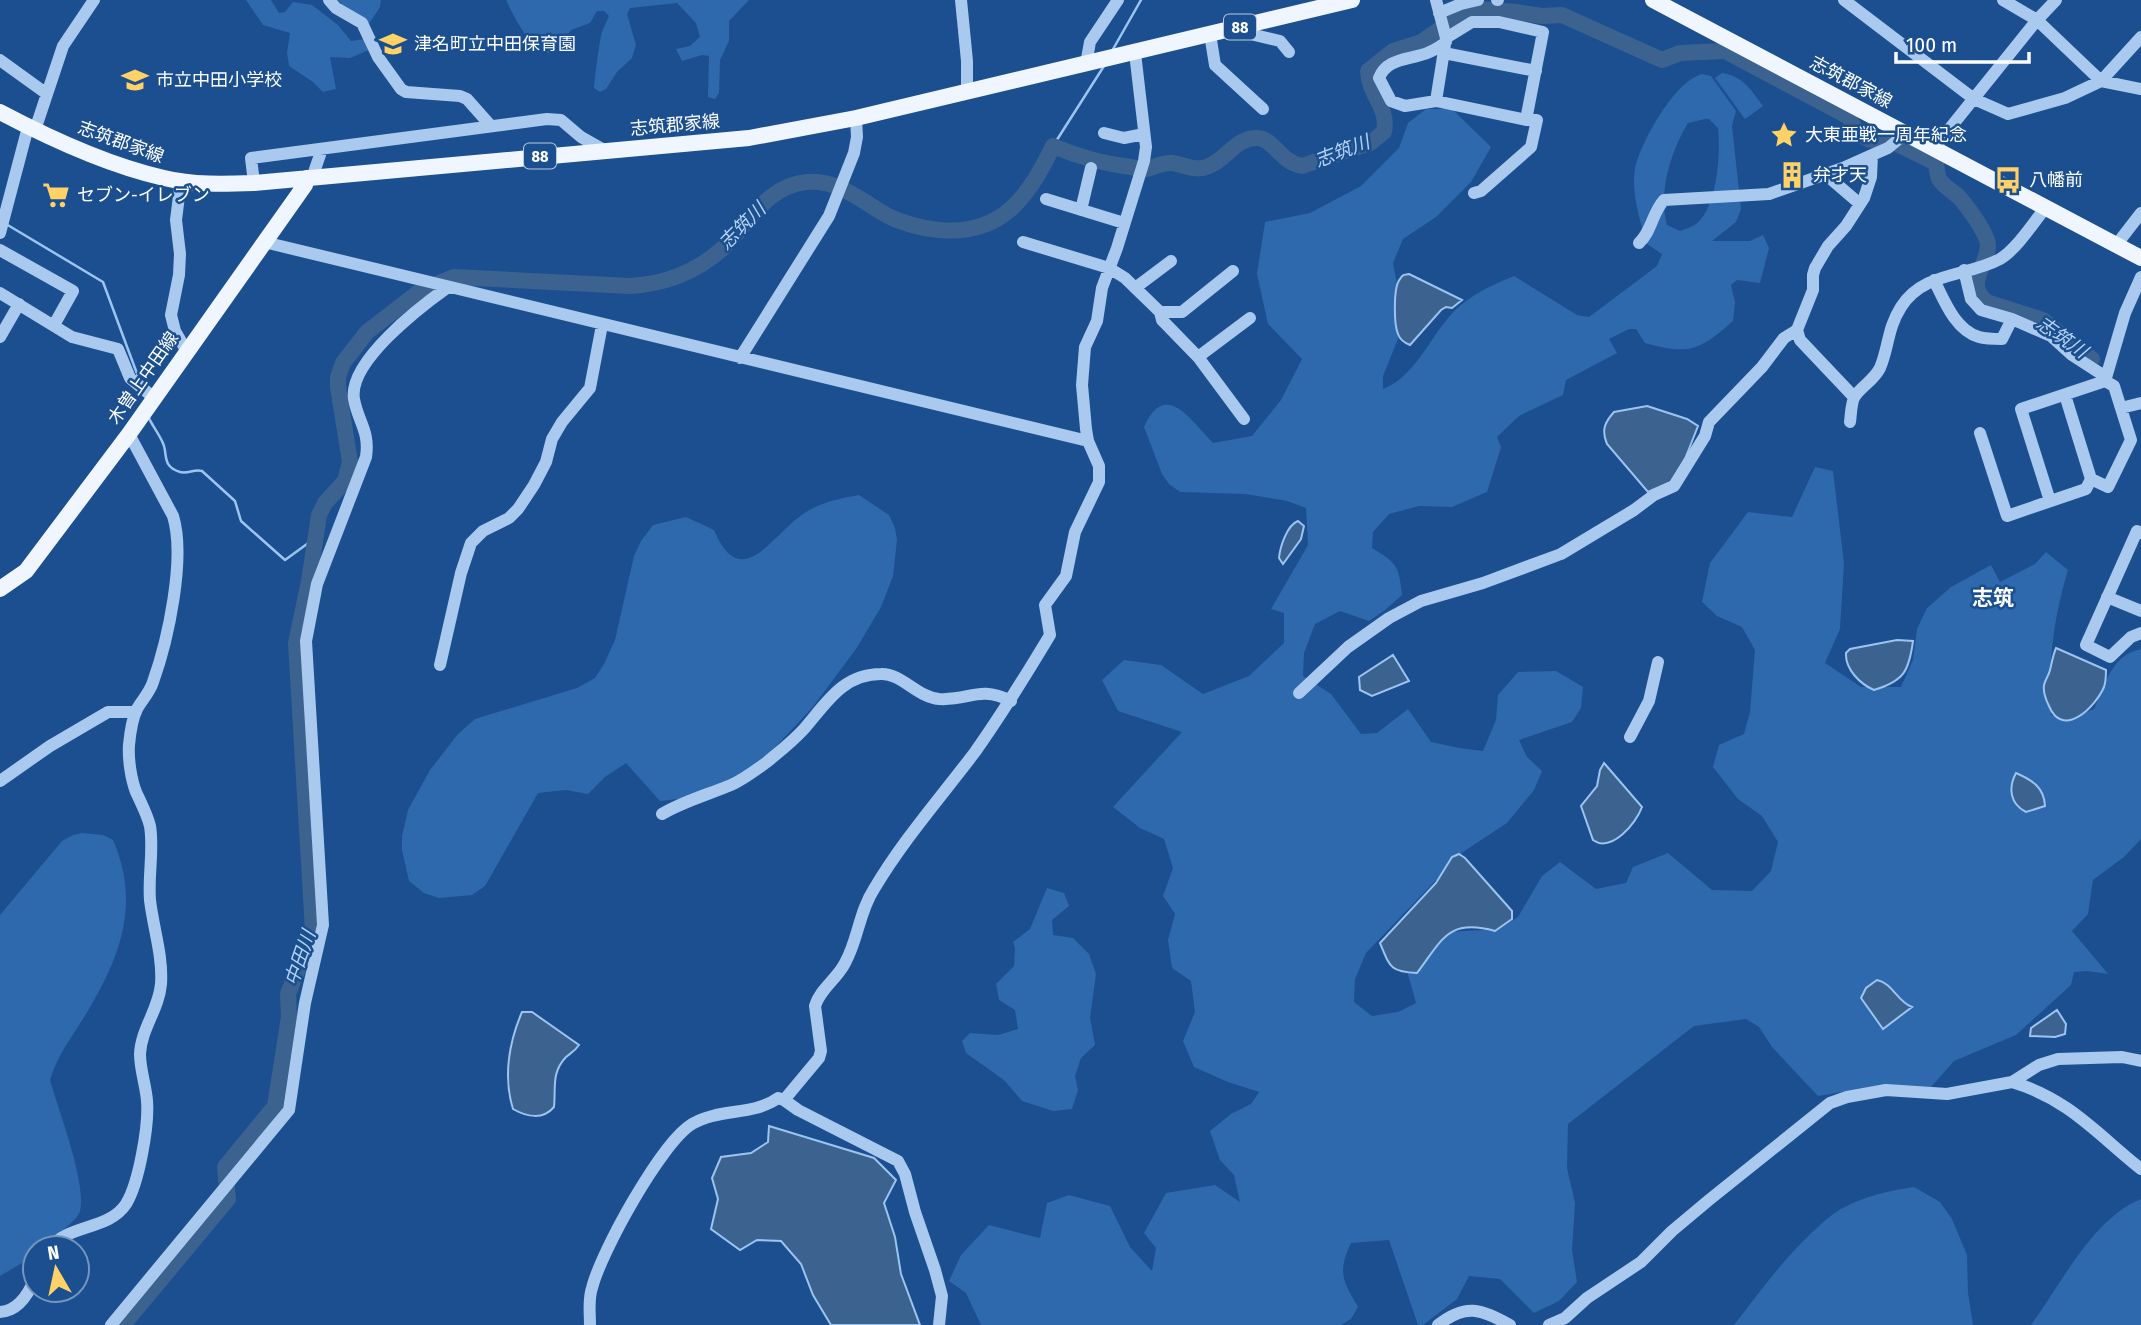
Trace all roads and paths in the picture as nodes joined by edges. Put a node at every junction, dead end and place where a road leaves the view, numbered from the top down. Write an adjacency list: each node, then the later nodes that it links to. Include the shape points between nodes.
1 (93, 0): 25 (street, via 63,46)
2 (329, 0): 32 (street, via 362,23 378,57 401,89 460,96)
3 (959, 0): 24 (street, via 967,47)
4 (1118, 0): 20 (street, via 1090,41)
5 (1352, 0): 13 (main road, 志筑郡家線 / 88)
6 (1436, 0): 14 (street)
7 (1478, 0): 14 (street, via 1461,4)
8 (1653, 0): 36 (main road, 志筑郡家線)
9 (1844, 0): 26 (street)
10 (2003, 0): 12 (street)
11 (2056, 0): 12 (street)
12 (2037, 20): 22 (street); 26 (street)
13 (1242, 26): 15 (main road, 志筑郡家線 / 88); 17 (street, via 1246,33 1280,41)
14 (1444, 33): 21 (street); 21 (street, via 1472,22 1499,22 1543,32); 27 (street); 27 (street, via 1430,52 1395,60 1379,78 1394,104)
15 (1210, 34): 18 (main road, 志筑郡家線 / 88); 28 (street, via 1215,65)
16 (2141, 37): 22 (street)
17 (1289, 52)
18 (1131, 53): 20 (main road, 志筑郡家線 / 88); 35 (street)
19 (0, 61): 25 (street)
20 (1086, 64): 24 (main road, 志筑郡家線 / 88)
21 (1536, 71): 31 (street)
22 (2101, 81): 23 (street); 26 (street, via 2065,98 2008,114)
23 (2141, 89)
24 (967, 92): 30 (main road, 志筑郡家線 / 88)
25 (47, 94): 33 (street)
26 (1974, 99): 37 (street)
27 (1436, 101): 31 (street)
28 (1263, 109)
29 (0, 112): 33 (main road, 志筑郡家線 / 88)
30 (856, 118): 39 (main road, 志筑郡家線 / 88, via 749,138); 79 (street, via 854,153 829,216)
31 (1526, 120): 46 (street, via 1536,120 1531,147)
32 (490, 125): 38 (street); 39 (street, via 561,120)
33 (32, 128): 44 (main road, 志筑郡家線 / 88, via 115,164); 53 (street)
34 (1104, 133): 35 (street, via 1124,138)
35 (1144, 134): 52 (street, via 1141,175)
36 (1903, 136): 37 (main road, 志筑郡家線); 40 (street)
37 (1934, 148): 49 (main road, 志筑郡家線)
38 (322, 149): 43 (street); 45 (street, via 251,158)
39 (604, 150): 43 (main road, 志筑郡家線 / 88)
40 (1872, 155): 42 (street); 48 (street, via 1871,177)
41 (1091, 168): 50 (street)
42 (1825, 174): 48 (street); 56 (street, via 1762,195 1664,200)
43 (309, 178): 45 (main road, 志筑郡家線 / 88); 54 (main road, 木曽上中田線)
44 (181, 180): 45 (main road, 志筑郡家線 / 88); 77 (street, via 176,220 180,254 171,315)
45 (254, 183)
46 (1474, 193)
47 (1046, 199): 50 (street)
48 (1860, 204): 75 (street, via 1815,268 1813,290)
49 (2046, 207): 57 (main road, 志筑郡家線); 62 (street, via 2006,255)
50 (1080, 210): 52 (street)
51 (2141, 213): 57 (street)
52 (1124, 223): 61 (street)
53 (0, 233)
54 (264, 242): 66 (street); 77 (main road, 木曽上中田線)
55 (1023, 242): 61 (street)
56 (1639, 243)
57 (2117, 244): 59 (main road, 志筑郡家線)
58 (0, 250): 73 (street, via 73,291)
59 (2141, 258)
60 (1171, 261): 67 (street)
61 (1109, 268): 67 (street); 90 (street, via 1084,357)
62 (1968, 269): 65 (street); 72 (street, via 1971,299 1981,310)
63 (1233, 271): 70 (street, via 1182,312)
64 (2141, 277): 80 (street)
65 (1934, 280): 72 (street, via 1951,315 1979,337 2002,339); 83 (street, via 1902,306 1887,336 1878,372)
66 (447, 287): 74 (street); 113 (street, via 369,356 354,384 354,399 367,436 366,457 317,584 306,641 323,925 305,1003 289,1111)
67 (1135, 288): 70 (street)
68 (0, 293): 69 (street)
69 (19, 304): 73 (street); 76 (street)
70 (1160, 312): 78 (street, via 1162,320)
71 (1250, 318): 78 (street)
72 (2012, 319): 80 (street, via 2051,336 2072,355)
73 (54, 325): 82 (street, via 72,337 118,349 130,379)
74 (602, 325): 79 (street); 99 (street, via 590,388 552,439 534,485 509,518 471,543)
75 (1797, 330): 83 (street, via 1800,340); 100 (street, via 1784,338 1709,422 1674,486 1561,554 1421,601 1389,618 1348,647)
76 (0, 337)
77 (186, 350): 82 (main road, 木曽上中田線)
78 (1198, 357): 86 (street)
79 (740, 358): 90 (street)
80 (2107, 372): 81 (street); 85 (street)
81 (2065, 395): 91 (street); 92 (street, via 2021,409)
82 (153, 397): 89 (main road, 木曽上中田線)
83 (1854, 397): 87 (street)
84 (2141, 403): 85 (street)
85 (2122, 408): 91 (street, via 2131,440 2108,486)
86 (1244, 419)
87 (1850, 422)
88 (1980, 433): 92 (street, via 2007,516)
89 (129, 434): 94 (main road, 木曽上中田線, via 26,571); 102 (street, via 177,529 171,614 152,684)
90 (1088, 441): 101 (street, via 1097,458 1099,482 1075,532 1066,576 1045,606 1050,635)
91 (2091, 479): 92 (street, via 2086,489)
92 (2050, 502)
93 (2141, 533): 95 (street, via 2137,531)
94 (0, 589)
95 (2107, 597): 96 (street); 97 (street, via 2086,645 2110,657)
96 (2141, 611)
97 (2141, 633)
98 (1658, 662): 103 (street, via 1648,701)
99 (440, 665)
100 (1299, 693)
101 (1011, 701): 105 (street, via 985,692 932,698 884,673 861,676 827,699 804,729 765,763 734,784); 108 (street, via 915,826 873,890 845,965 817,999 819,1058)
102 (136, 712): 104 (street, via 108,712); 110 (street, via 129,753 135,789 150,828 150,899 161,971 155,1013 141,1040 147,1114 141,1159 126,1204 98,1223)
103 (1630, 737)
104 (0, 781)
105 (662, 814)
106 (2141, 1061): 107 (street, via 2122,1057 2058,1059)
107 (2012, 1082): 109 (street, via 2075,1112); 118 (street, via 1947,1094 1886,1090 1830,1103 1700,1207 1641,1262)
108 (784, 1100): 114 (street, via 708,1117 678,1136 614,1236 592,1287); 115 (street, via 898,1161 942,1296)
109 (2141, 1169)
110 (68, 1234)
111 (21, 1301): 112 (street)
112 (0, 1312)
113 (111, 1325)
114 (590, 1325)
115 (939, 1325)
116 (1437, 1325): 117 (street, via 1453,1313 1469,1310 1485,1312)
117 (1510, 1325)
118 (1549, 1325)

